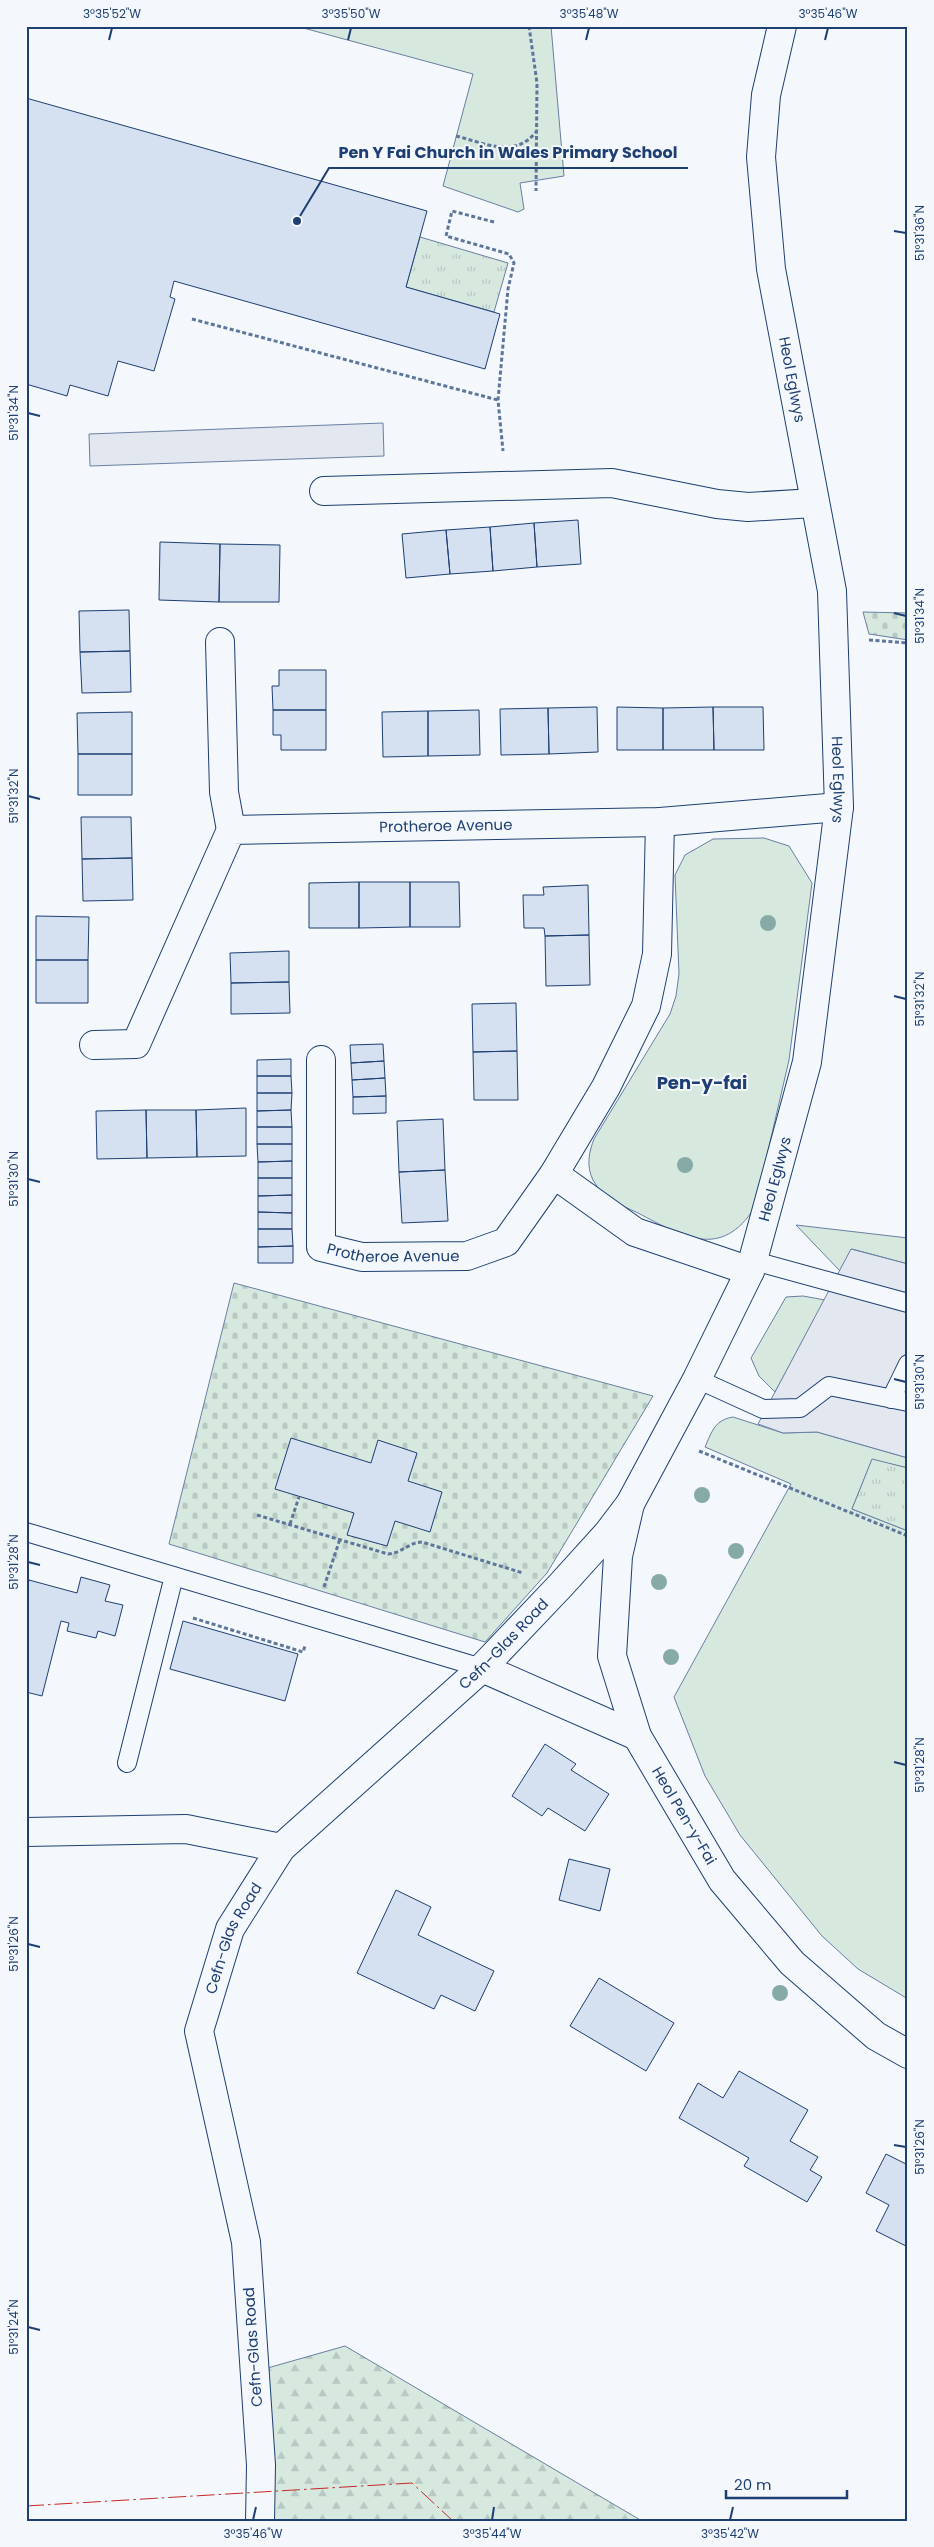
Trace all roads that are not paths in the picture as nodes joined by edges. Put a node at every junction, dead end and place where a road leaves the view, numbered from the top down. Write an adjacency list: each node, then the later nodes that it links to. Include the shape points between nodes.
1 (782, 26): 3 (street, Heol Eglwys, via 766,95 761,157 771,269)
2 (324, 491): 3 (street, via 612,483 717,504 748,507)
3 (814, 503): 5 (street, Heol Eglwys, via 832,592)
4 (220, 642): 7 (street, via 224,792)
5 (839, 807): 6 (street, Protheroe Avenue); 11 (street, Heol Eglwys, via 807,1062)
6 (660, 822): 7 (street, Protheroe Avenue); 10 (street, Protheroe Avenue, via 657,954 646,1006 606,1087)
7 (231, 830): 8 (street, via 136,1044)
8 (94, 1046)
9 (321, 1060): 10 (street, Protheroe Avenue, via 321,1247 362,1257 467,1256 506,1242)
10 (554, 1174): 11 (street, via 636,1232)
11 (752, 1266): 12 (lane); 14 (street, Heol Eglwys)
12 (908, 1303)
13 (908, 1364): 15 (lane)
14 (698, 1379): 15 (lane, via 763,1409 800,1408 829,1386); 16 (street, Heol Eglwys)
15 (899, 1401)
16 (630, 1504): 19 (street, Cefn-Glas Road, via 562,1585); 20 (street, Heol Pen-y-Fai, via 618,1556 612,1656)
17 (26, 1532): 18 (lane)
18 (174, 1576): 19 (lane); 21 (lane)
19 (482, 1668): 20 (street); 23 (street, Cefn-Glas Road)
20 (637, 1736): 24 (street, Heol Pen-y-Fai, via 722,1880 792,1962 876,2036)
21 (126, 1763)
22 (26, 1832): 23 (street, via 186,1830)
23 (282, 1848): 25 (street, Cefn-Glas Road, via 230,1929 199,2032 246,2242 261,2466)
24 (908, 2054)
25 (260, 2521)

